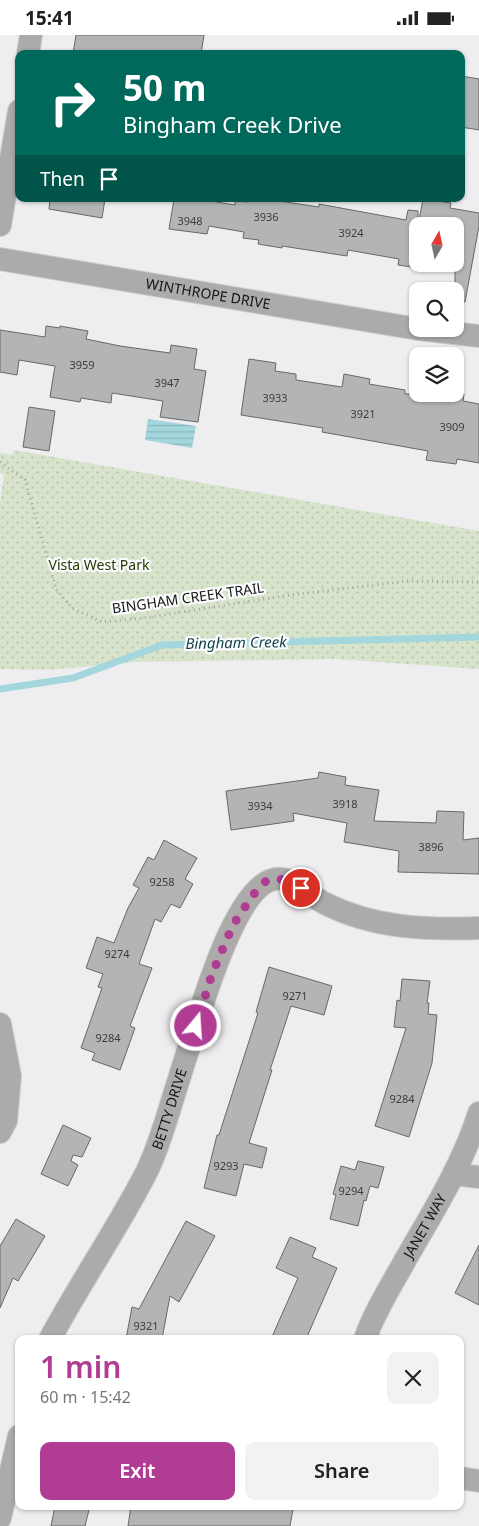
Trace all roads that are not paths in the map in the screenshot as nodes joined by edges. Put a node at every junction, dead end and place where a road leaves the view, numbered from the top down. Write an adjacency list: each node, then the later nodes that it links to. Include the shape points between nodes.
1 (31, 35): 2 (street)
2 (29, 50)
3 (15, 135): 4 (street)
4 (0, 225)
5 (0, 259): 6 (street, WINTHROPE DRIVE)
6 (409, 327)
7 (464, 334): 8 (street, WINTHROPE DRIVE)
8 (479, 336)
9 (479, 928): 15 (street, BETTY DRIVE, via 399,927 355,917 288,880 266,881 233,925 212,974 146,1174)
10 (0, 1024): 12 (street, via 10,1076 6,1121)
11 (479, 1113): 13 (street, JANET WAY)
12 (0, 1132)
13 (454, 1174): 14 (street); 16 (street, JANET WAY, via 387,1292)
14 (479, 1177)
15 (52, 1335)
16 (367, 1335)
17 (15, 1454): 20 (street)
18 (464, 1479): 19 (street)
19 (479, 1481)
20 (0, 1518)

